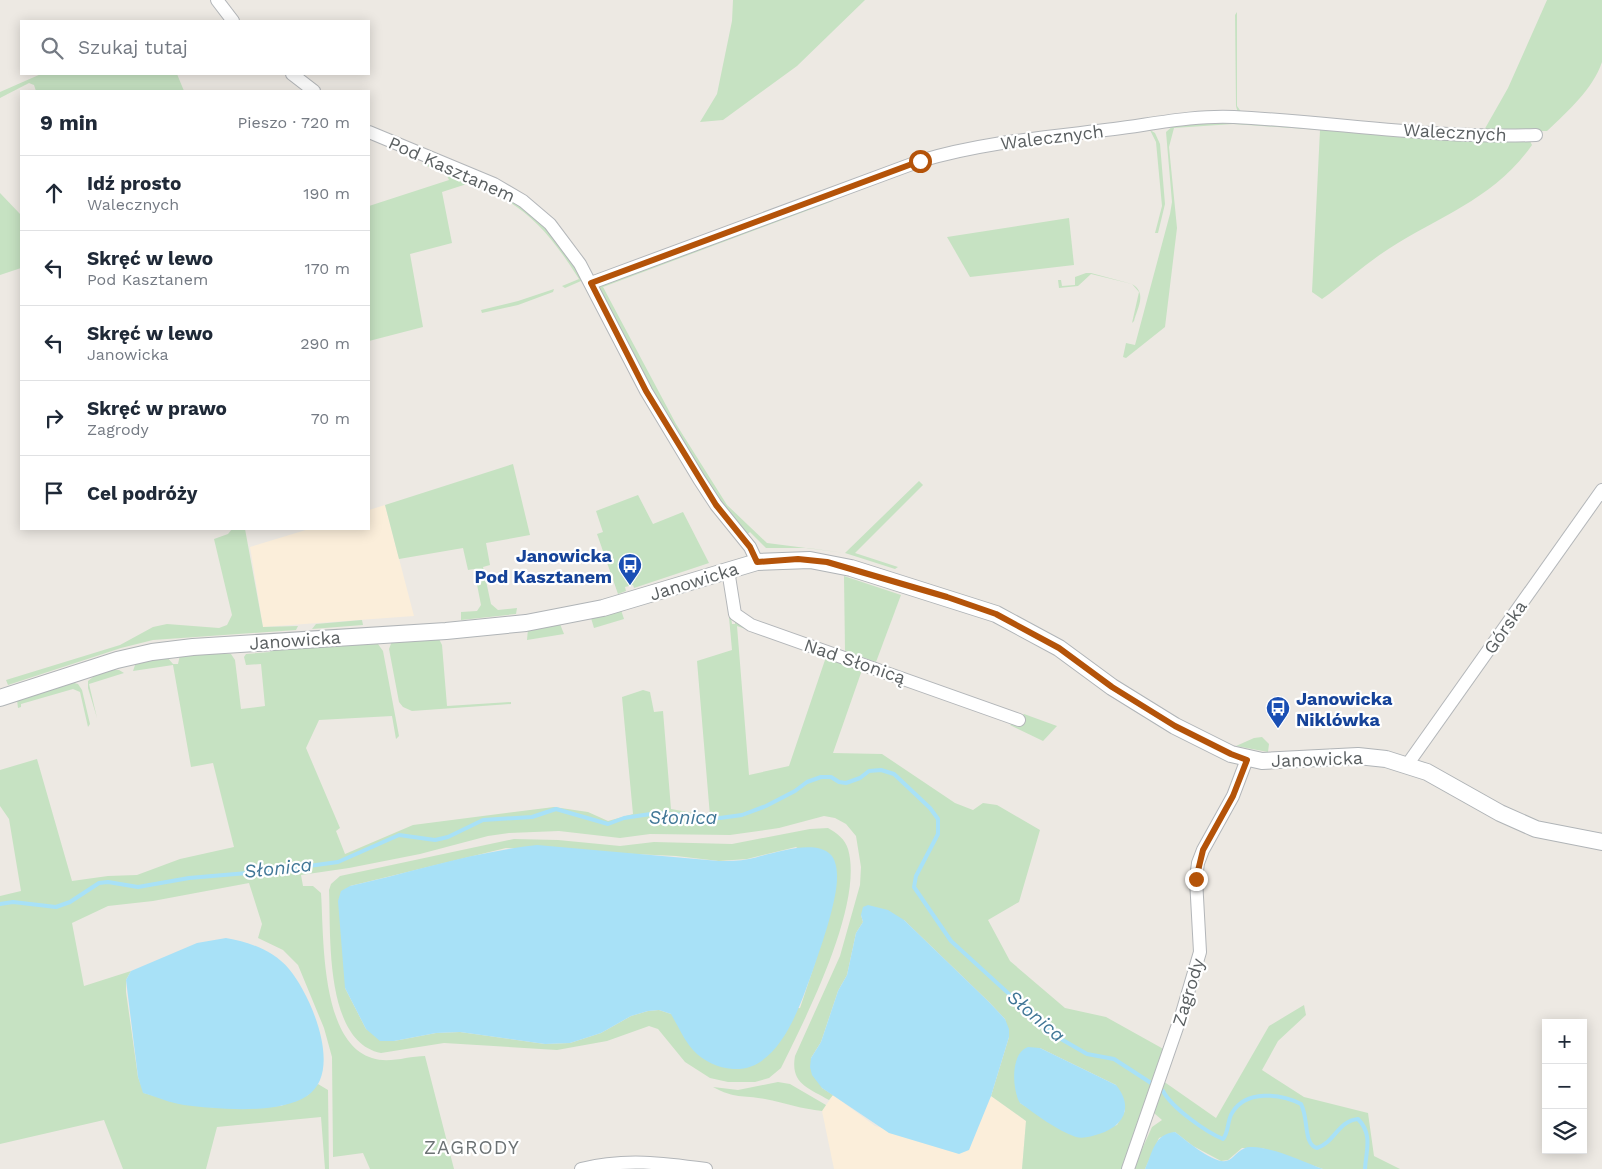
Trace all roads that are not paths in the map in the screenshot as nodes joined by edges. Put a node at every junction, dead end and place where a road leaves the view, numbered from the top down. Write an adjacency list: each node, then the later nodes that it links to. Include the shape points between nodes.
1 (217, 0): 2 (street)
2 (232, 20)
3 (293, 75): 4 (street)
4 (313, 90)
5 (370, 132): 7 (street, Pod Kasztanem, via 478,177 523,201 562,239)
6 (1536, 135): 7 (street, Walecznych, via 1430,132 1233,117 974,147 920,161)
7 (591, 283): 9 (street, Pod Kasztanem, via 646,391 716,505 750,547)
8 (1602, 490): 14 (street, Górska)
9 (757, 562): 10 (street, Janowicka); 13 (street, Janowicka, via 798,559 827,562 996,614 1059,648 1112,687 1175,726)
10 (728, 570): 11 (street, Janowicka, via 603,608 526,623 152,652); 12 (street, Nad Słonicą, via 735,614 750,625)
11 (0, 698)
12 (1019, 720)
13 (1247, 760): 14 (street, Janowicka, via 1358,756); 18 (street, Zagrody, via 1233,796 1198,863 1200,952)
14 (1407, 765): 15 (street, Janowicka, via 1536,828)
15 (1602, 842)
16 (581, 1169): 17 (street, via 641,1161)
17 (706, 1169)
18 (1128, 1169)

